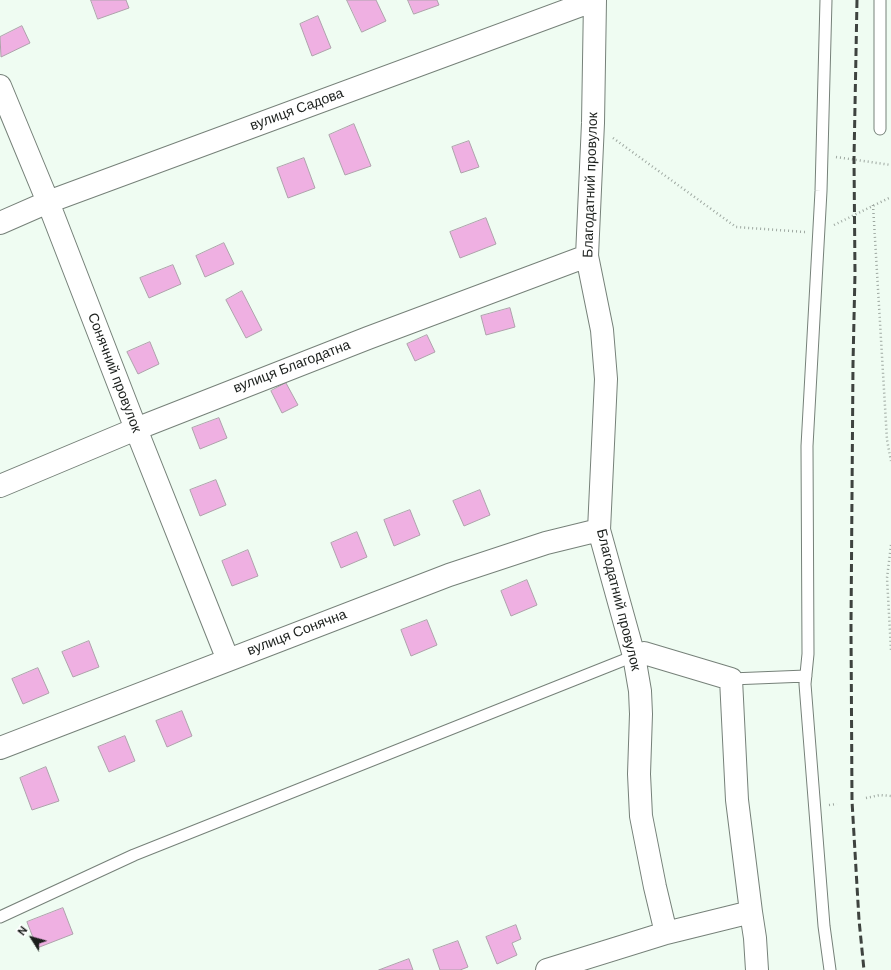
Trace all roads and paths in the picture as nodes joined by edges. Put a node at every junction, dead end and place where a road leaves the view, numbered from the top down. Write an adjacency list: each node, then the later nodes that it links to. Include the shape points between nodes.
1 (595, 0): 5 (street, Благодатний провулок); 10 (street, вулиця Садова)
2 (826, 0): 7 (lane)
3 (880, 0): 6 (lane)
4 (0, 86): 10 (street, Сонячний провулок)
5 (593, 123): 13 (path, via 736,227); 14 (street, Благодатний провулок)
6 (880, 129)
7 (822, 155): 8 (path); 13 (lane)
8 (891, 165)
9 (891, 197): 11 (path)
10 (48, 202): 12 (street, вулиця Садова); 15 (street, Сонячний провулок)
11 (873, 205): 13 (path); 16 (path, via 887,440)
12 (0, 223)
13 (819, 233): 23 (lane, via 808,446)
14 (587, 256): 15 (street, вулиця Благодатна, via 375,335); 18 (street, Благодатний провулок, via 602,330 606,379)
15 (136, 429): 17 (street, вулиця Благодатна); 22 (street, Сонячний провулок)
16 (891, 461)
17 (0, 486)
18 (599, 530): 21 (street, Благодатний провулок); 22 (street, вулиця Сонячна, via 546,543 448,575)
19 (891, 545): 20 (path, via 887,578)
20 (891, 650)
21 (634, 656): 24 (street, via 644,653); 29 (lane, via 134,855); 30 (street, Благодатний провулок, via 640,691 641,816)
22 (228, 660): 25 (street, вулиця Сонячна)
23 (806, 676): 24 (lane); 33 (lane)
24 (731, 679): 28 (street, via 737,800)
25 (0, 748)
26 (891, 796): 27 (path)
27 (866, 798)
28 (751, 912): 30 (street); 32 (street, via 756,938)
29 (0, 917)
30 (666, 933): 31 (street)
31 (547, 970)
32 (757, 970)
33 (830, 970)

